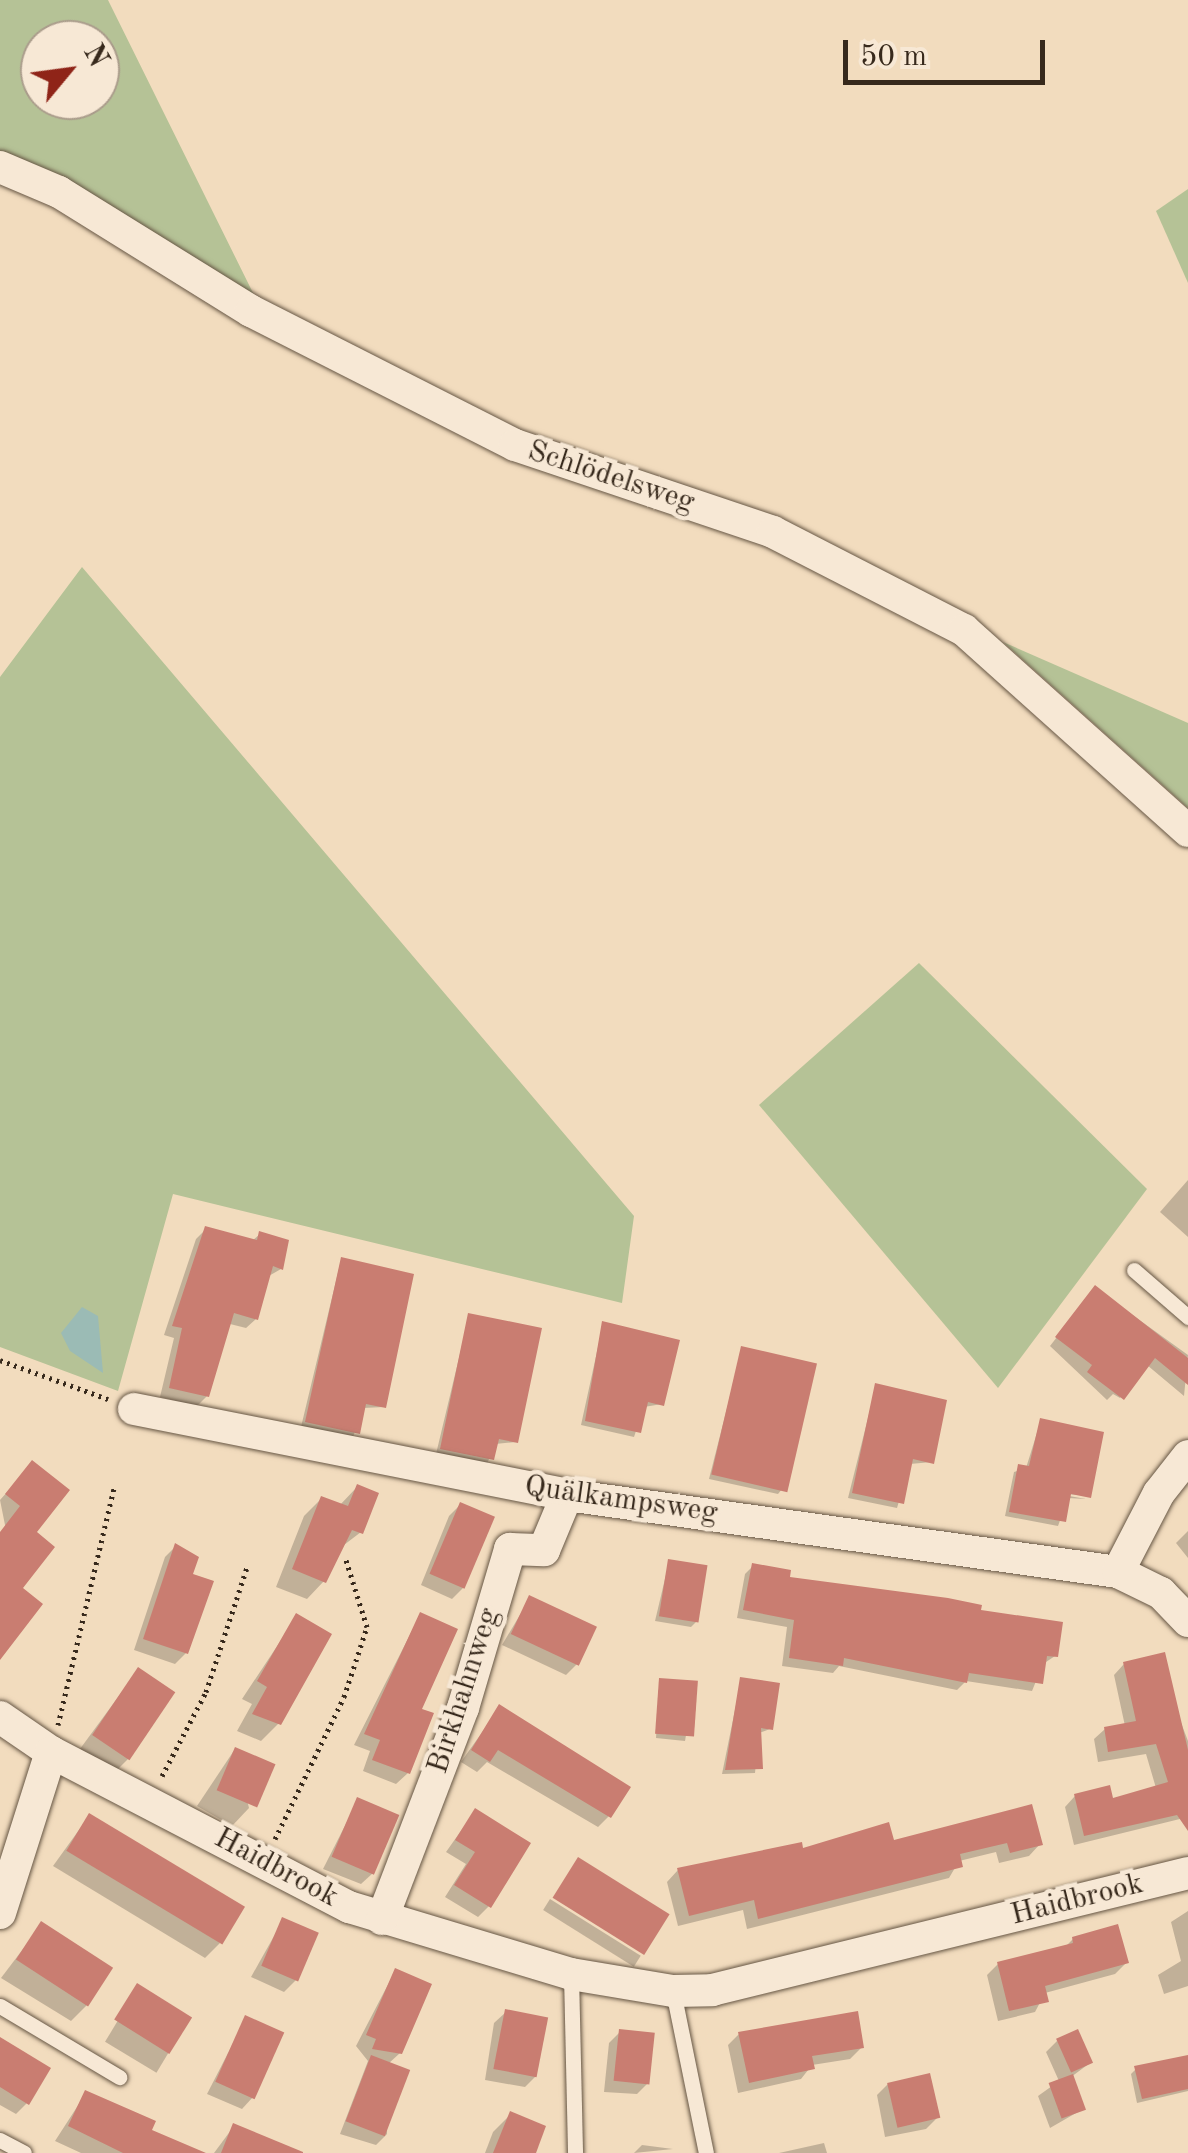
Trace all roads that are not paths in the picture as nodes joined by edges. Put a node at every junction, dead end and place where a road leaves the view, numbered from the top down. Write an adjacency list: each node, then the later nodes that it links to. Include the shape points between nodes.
1 (0, 168): 2 (street, Schlödelsweg, via 58,192 252,311 514,445 773,532 964,630)
2 (1188, 831)
3 (1134, 1270): 4 (lane)
4 (1188, 1317)
5 (134, 1409): 7 (street, Quälkampsweg)
6 (1188, 1456): 8 (street, via 1159,1493)
7 (567, 1496): 8 (street, Quälkampsweg); 14 (street, Birkhahnweg, via 544,1550 510,1550 462,1708)
8 (1118, 1572): 9 (street, Quälkampsweg, via 1161,1593)
9 (1188, 1621)
10 (0, 1717): 11 (street, Haidbrook)
11 (51, 1752): 13 (street); 14 (street, Haidbrook)
12 (1188, 1873): 16 (street, Haidbrook, via 712,1990)
13 (0, 1913)
14 (382, 1919): 15 (street, Haidbrook)
15 (571, 1974): 16 (street, Haidbrook); 21 (lane)
16 (673, 1991): 22 (lane)
17 (0, 2006): 18 (lane)
18 (119, 2077)
19 (0, 2140): 20 (lane)
20 (24, 2153)
21 (575, 2153)
22 (706, 2153)

